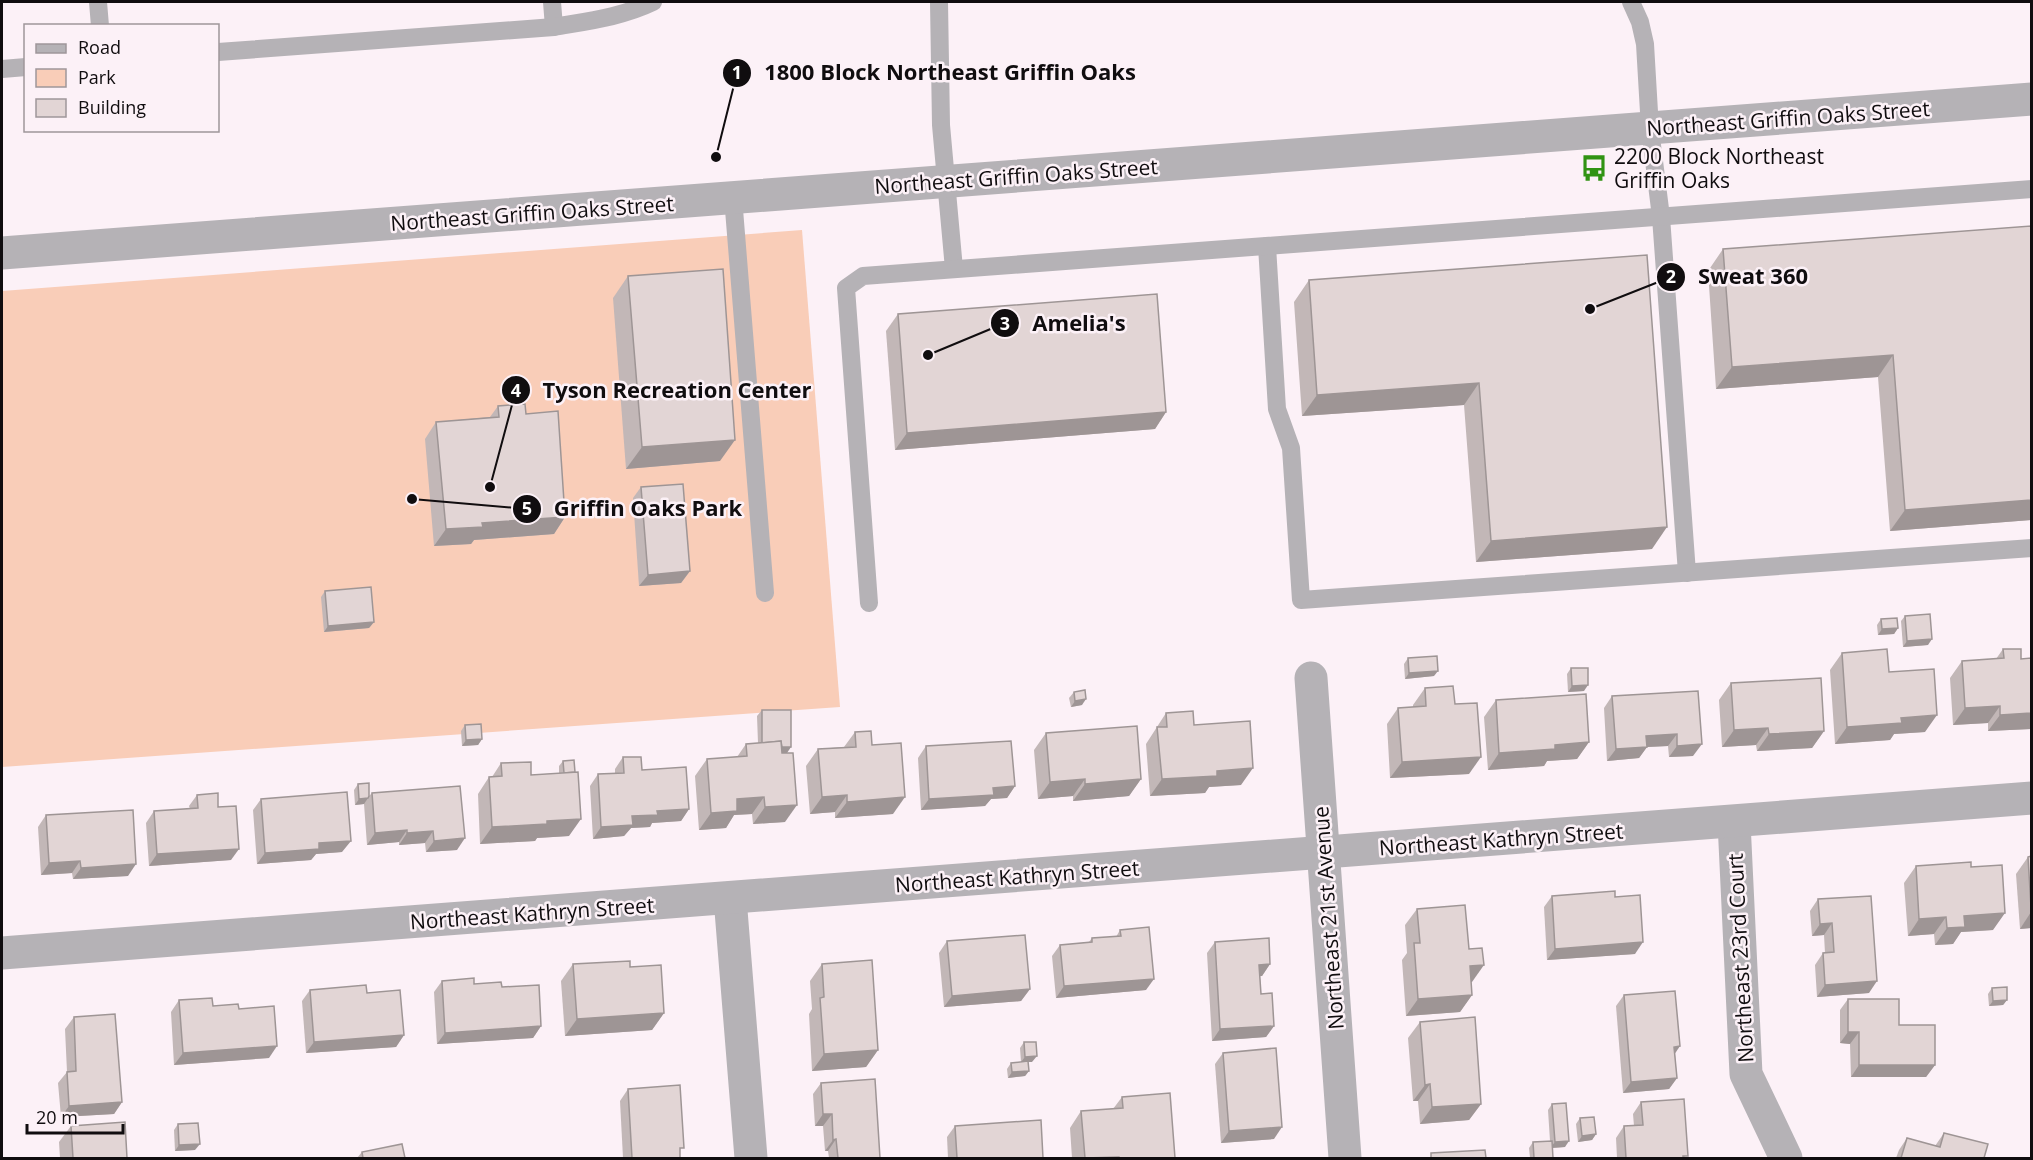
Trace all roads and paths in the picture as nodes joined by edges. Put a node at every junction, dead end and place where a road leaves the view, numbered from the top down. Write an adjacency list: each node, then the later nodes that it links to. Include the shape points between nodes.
1 (98, 2): 6 (lane)
2 (552, 2): 7 (lane)
3 (653, 2): 7 (lane, via 600,20)
4 (939, 2): 13 (lane)
5 (1631, 2): 12 (lane, via 1645,44)
6 (100, 24)
7 (554, 27): 8 (lane)
8 (219, 52)
9 (24, 68): 10 (lane)
10 (2, 69)
11 (2031, 99): 12 (street, Northeast Griffin Oaks Street)
12 (1650, 129): 13 (street, Northeast Griffin Oaks Street); 16 (lane)
13 (946, 181): 15 (street, Northeast Griffin Oaks Street); 19 (lane)
14 (2031, 189): 16 (lane)
15 (733, 197): 18 (street, Northeast Griffin Oaks Street); 22 (lane)
16 (1661, 217): 17 (lane); 21 (lane)
17 (1267, 246): 19 (lane); 21 (lane, via 1277,409 1291,448 1301,600)
18 (2, 253)
19 (954, 269): 23 (lane, via 864,276 846,288)
20 (2031, 548): 21 (lane)
21 (1687, 573)
22 (765, 593)
23 (869, 603)
24 (1311, 678): 27 (street, Northeast 21st Avenue)
25 (2031, 798): 26 (street, Northeast Kathryn Street)
26 (1734, 822): 27 (street, Northeast Kathryn Street); 32 (street, Northeast 23rd Court, via 1746,1074)
27 (1323, 852): 28 (street, Northeast Kathryn Street); 31 (street, Northeast 21st Avenue)
28 (730, 898): 29 (street, Northeast Kathryn Street); 30 (street)
29 (2, 953)
30 (751, 1158)
31 (1345, 1158)
32 (1786, 1158)

